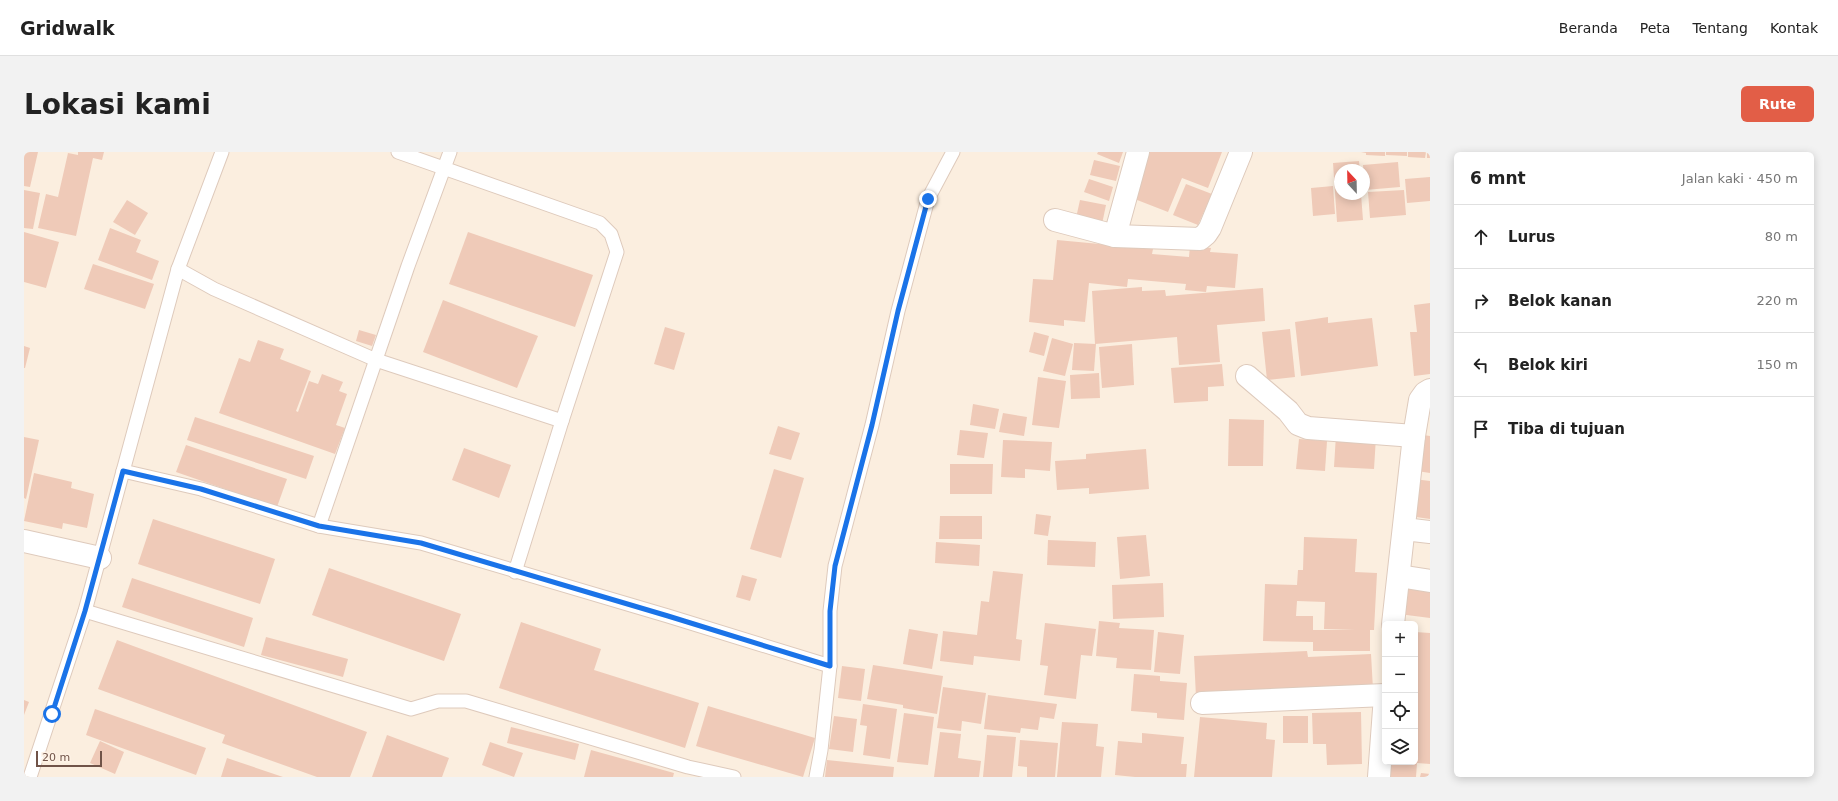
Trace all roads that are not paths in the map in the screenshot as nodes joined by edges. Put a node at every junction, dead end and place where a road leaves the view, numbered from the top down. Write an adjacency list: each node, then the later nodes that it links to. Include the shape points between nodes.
1 (222, 152): 10 (lane)
2 (398, 152): 7 (lane)
3 (450, 152): 7 (lane)
4 (953, 152): 27 (lane, via 928,199 835,566 830,611)
5 (1138, 152): 9 (street)
6 (1241, 152): 9 (street, via 1210,228 1200,239)
7 (444, 169): 11 (lane); 14 (lane, via 600,223 611,234 617,252)
8 (1055, 220): 9 (street)
9 (1115, 236)
10 (178, 269): 11 (lane, via 214,288); 16 (lane)
11 (376, 360): 14 (lane); 17 (lane)
12 (1247, 376): 15 (street, via 1288,411 1298,424 1308,428)
13 (1430, 390): 15 (street, via 1420,400)
14 (562, 421): 22 (lane)
15 (1414, 436): 18 (street)
16 (123, 471): 17 (lane, via 201,489); 21 (lane)
17 (319, 526): 22 (lane, via 421,543)
18 (1404, 529): 19 (street); 23 (street)
19 (1430, 532)
20 (24, 542): 21 (street)
21 (100, 558): 25 (lane)
22 (515, 572): 27 (lane)
23 (1399, 576): 24 (street); 26 (street)
24 (1430, 581)
25 (85, 611): 31 (lane, via 411,709 438,701 466,701); 32 (lane)
26 (1393, 621)
27 (830, 666): 34 (lane)
28 (1382, 695): 29 (street)
29 (1202, 703)
30 (1383, 729): 35 (street)
31 (686, 772): 33 (lane)
32 (30, 777)
33 (734, 777)
34 (816, 777)
35 (1379, 777)

